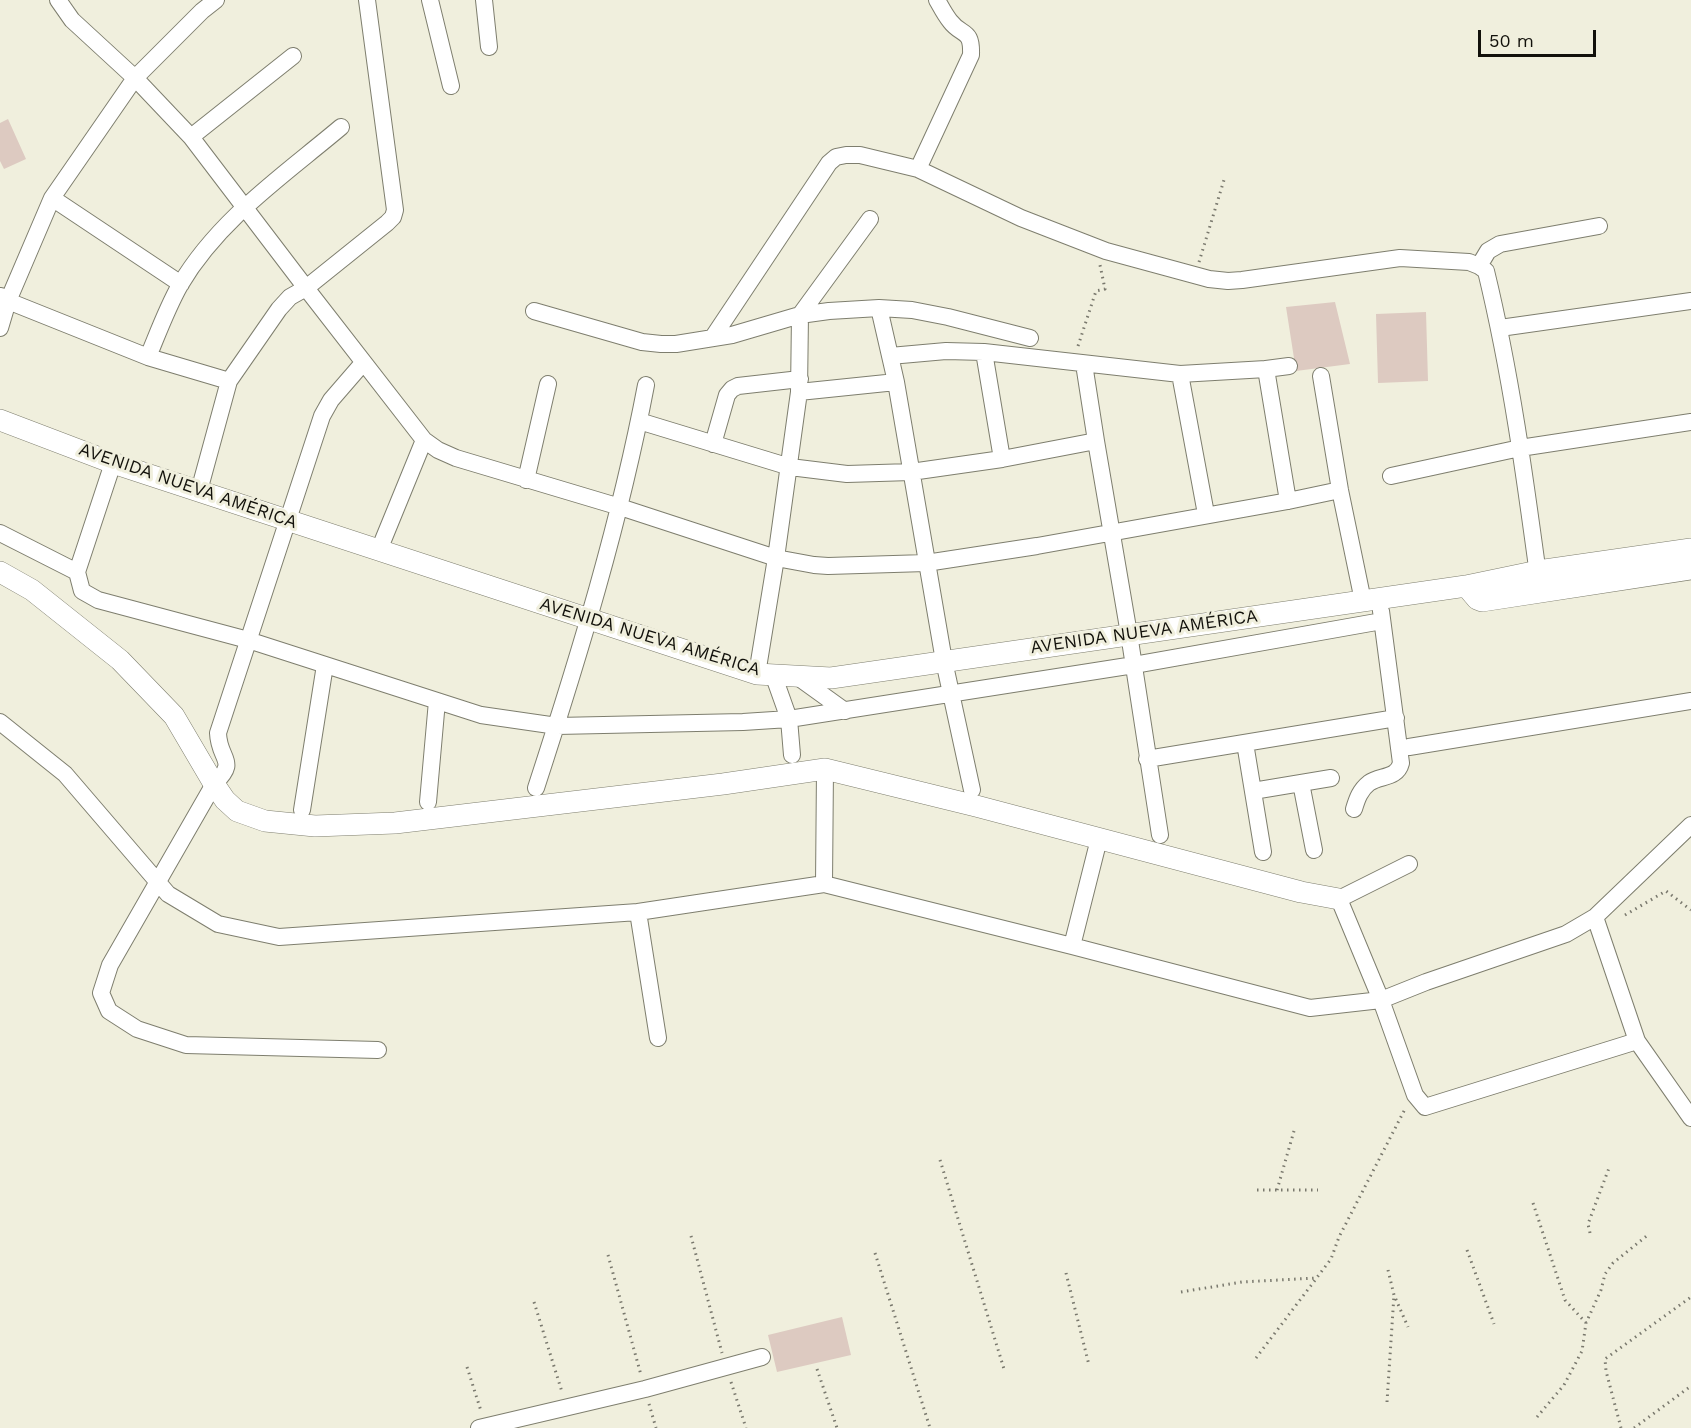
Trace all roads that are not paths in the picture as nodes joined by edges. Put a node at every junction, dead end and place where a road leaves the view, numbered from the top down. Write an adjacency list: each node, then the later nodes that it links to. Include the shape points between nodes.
1 (58, 0): 9 (street, via 72,20)
2 (216, 0): 9 (street)
3 (367, 0): 20 (street, via 395,210 387,223)
4 (430, 0): 10 (street)
5 (484, 0): 7 (street)
6 (944, 2): 13 (street, via 950,22 969,36 971,55)
7 (489, 47)
8 (292, 56): 12 (street)
9 (135, 78): 12 (street); 14 (street)
10 (451, 86)
11 (341, 127): 15 (street)
12 (191, 137): 15 (street)
13 (918, 169): 18 (street, via 1021,218 1100,249 1218,280 1400,258); 28 (street, via 861,155 836,157)
14 (52, 198): 19 (street); 21 (street)
15 (244, 207): 19 (street); 20 (street)
16 (870, 219): 25 (street)
17 (1599, 226): 18 (street, via 1500,244 1488,250)
18 (1479, 266): 27 (street, via 1486,271)
19 (181, 284): 32 (street)
20 (306, 288): 33 (street); 39 (street, via 279,309)
21 (4, 298): 26 (street); 32 (street)
22 (1691, 301): 27 (street)
23 (879, 308): 25 (street); 29 (street, via 948,317); 31 (street)
24 (534, 311): 28 (street, via 642,342 676,344)
25 (800, 315): 28 (street); 43 (street)
26 (0, 328)
27 (1500, 328): 50 (street)
28 (712, 337)
29 (1030, 338)
30 (984, 352): 31 (street); 34 (street); 51 (street)
31 (890, 356): 40 (street)
32 (148, 357): 39 (street)
33 (363, 363): 47 (street); 62 (street, via 322,416)
34 (1079, 363): 37 (street); 48 (street)
35 (1289, 366): 36 (street)
36 (1266, 369): 37 (street); 59 (street)
37 (1180, 374): 61 (street)
38 (1321, 376): 57 (street)
39 (230, 381): 58 (street)
40 (896, 382): 43 (street); 54 (street)
41 (548, 384): 56 (street)
42 (646, 385): 45 (street)
43 (799, 386): 49 (street, via 732,389); 53 (street)
44 (0, 420): 52 (street, AVENIDA NUEVA AMÉRICA)
45 (639, 422): 49 (street); 60 (street)
46 (1691, 422): 50 (street)
47 (424, 440): 56 (street, via 456,458); 66 (street)
48 (1096, 441): 51 (street); 63 (street)
49 (713, 444): 53 (street)
50 (1520, 448): 55 (street); 70 (street)
51 (1002, 459): 54 (street)
52 (113, 463): 58 (street, AVENIDA NUEVA AMÉRICA); 72 (street)
53 (790, 467): 54 (street, via 847,474); 67 (street)
54 (911, 472): 68 (street)
55 (1392, 476)
56 (526, 480): 60 (street)
57 (1340, 490): 59 (street); 75 (street)
58 (199, 491): 62 (street, AVENIDA NUEVA AMÉRICA)
59 (1288, 501): 61 (street)
60 (620, 507): 67 (street); 76 (street)
61 (1206, 514): 63 (street)
62 (288, 520): 66 (street, AVENIDA NUEVA AMÉRICA); 79 (street)
63 (1111, 532): 68 (street); 78 (street)
64 (0, 533): 72 (street)
65 (1691, 549): 70 (street, AVENIDA NUEVA AMÉRICA)
66 (379, 550): 76 (street, AVENIDA NUEVA AMÉRICA)
67 (776, 558): 68 (street, via 828,566); 83 (street)
68 (926, 563): 80 (street)
69 (1691, 569): 74 (street)
70 (1538, 571): 73 (street, AVENIDA NUEVA AMÉRICA); 74 (street)
71 (0, 572): 100 (street, via 32,590 120,660 174,716)
72 (77, 572): 79 (street, via 81,591 98,600)
73 (1466, 586): 74 (street, via 1482,601); 75 (street, AVENIDA NUEVA AMÉRICA)
74 (1541, 592)
75 (1371, 599): 77 (street); 78 (street, AVENIDA NUEVA AMÉRICA)
76 (589, 619): 83 (street, AVENIDA NUEVA AMÉRICA); 92 (street)
77 (1382, 621): 82 (street); 89 (street)
78 (1129, 634): 80 (street, AVENIDA NUEVA AMÉRICA); 82 (street)
79 (248, 640): 81 (street); 100 (street, via 218,733 227,768)
80 (944, 661): 84 (street, AVENIDA NUEVA AMÉRICA, via 831,678); 85 (street)
81 (325, 665): 86 (street); 106 (street)
82 (1134, 665): 85 (street); 96 (street)
83 (765, 674): 84 (street, AVENIDA NUEVA AMÉRICA); 90 (street)
84 (795, 675): 88 (street)
85 (951, 695): 88 (street); 102 (street)
86 (437, 701): 92 (street, via 481,715); 104 (street)
87 (1691, 701): 94 (street)
88 (845, 711): 90 (street)
89 (1396, 718): 93 (street); 105 (street, via 1400,770 1370,782 1359,793)
90 (789, 719): 92 (street); 95 (street)
91 (0, 722): 113 (street, via 65,774)
92 (557, 726): 101 (street)
93 (1245, 743): 96 (street); 103 (street)
94 (1409, 747)
95 (792, 755)
96 (1147, 759): 108 (street)
97 (825, 769): 100 (street, via 395,823 315,826 265,821 237,811); 109 (street); 114 (street)
98 (1331, 778): 99 (street)
99 (1301, 783): 103 (street); 110 (street)
100 (214, 784): 113 (street)
101 (536, 788)
102 (972, 790)
103 (1253, 791): 111 (street)
104 (428, 802)
105 (1354, 809)
106 (302, 810)
107 (1691, 825): 117 (street)
108 (1160, 835)
109 (1099, 839): 115 (street); 118 (street)
110 (1314, 850)
111 (1263, 852)
112 (1409, 864): 115 (street)
113 (158, 882): 116 (street, via 168,894 218,924 279,937); 122 (street, via 110,965 101,993 109,1011 138,1029 186,1045)
114 (824, 884): 116 (street); 118 (street)
115 (1340, 899): 119 (street)
116 (638, 912): 120 (street)
117 (1595, 917): 119 (street, via 1566,934); 121 (street)
118 (1072, 946): 119 (street, via 1310,1008)
119 (1381, 1000): 121 (street, via 1415,1095 1425,1107)
120 (658, 1038)
121 (1637, 1041): 123 (street)
122 (378, 1050)
123 (1691, 1118)
124 (762, 1357): 125 (street)
125 (483, 1427)

